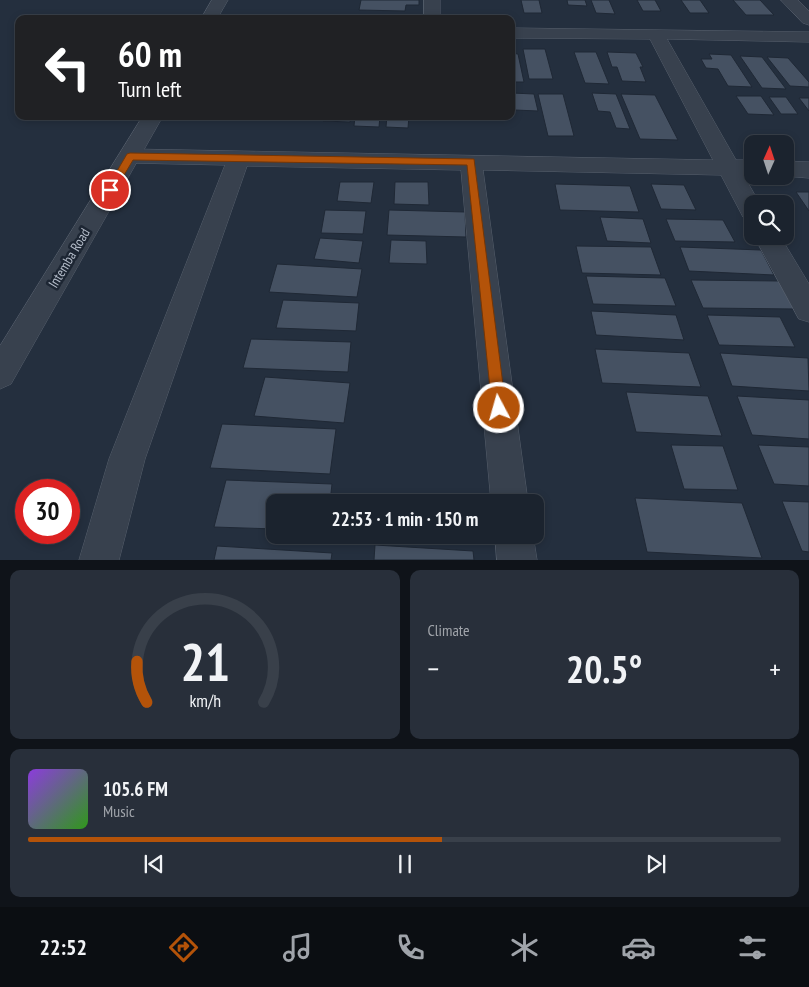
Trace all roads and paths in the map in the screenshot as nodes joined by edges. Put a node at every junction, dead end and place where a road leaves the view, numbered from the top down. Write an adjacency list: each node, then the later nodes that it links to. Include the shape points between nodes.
1 (220, 0): 4 (street)
2 (432, 0): 5 (street)
3 (789, 0): 6 (street)
4 (211, 15)
5 (432, 15)
6 (809, 20)
7 (515, 33): 8 (street)
8 (656, 34): 9 (street); 14 (street)
9 (809, 37)
10 (151, 120): 11 (street, Intemba Road)
11 (130, 156): 12 (street); 21 (street, Intemba Road)
12 (239, 158): 13 (street); 24 (street, via 127,459)
13 (471, 162): 14 (street); 22 (street)
14 (728, 167): 15 (street); 18 (street)
15 (744, 168)
16 (794, 169): 17 (street)
17 (809, 170)
18 (744, 196)
19 (772, 245): 20 (street)
20 (809, 310)
21 (0, 374)
22 (509, 494)
23 (515, 544): 25 (street)
24 (99, 560)
25 (517, 560)

